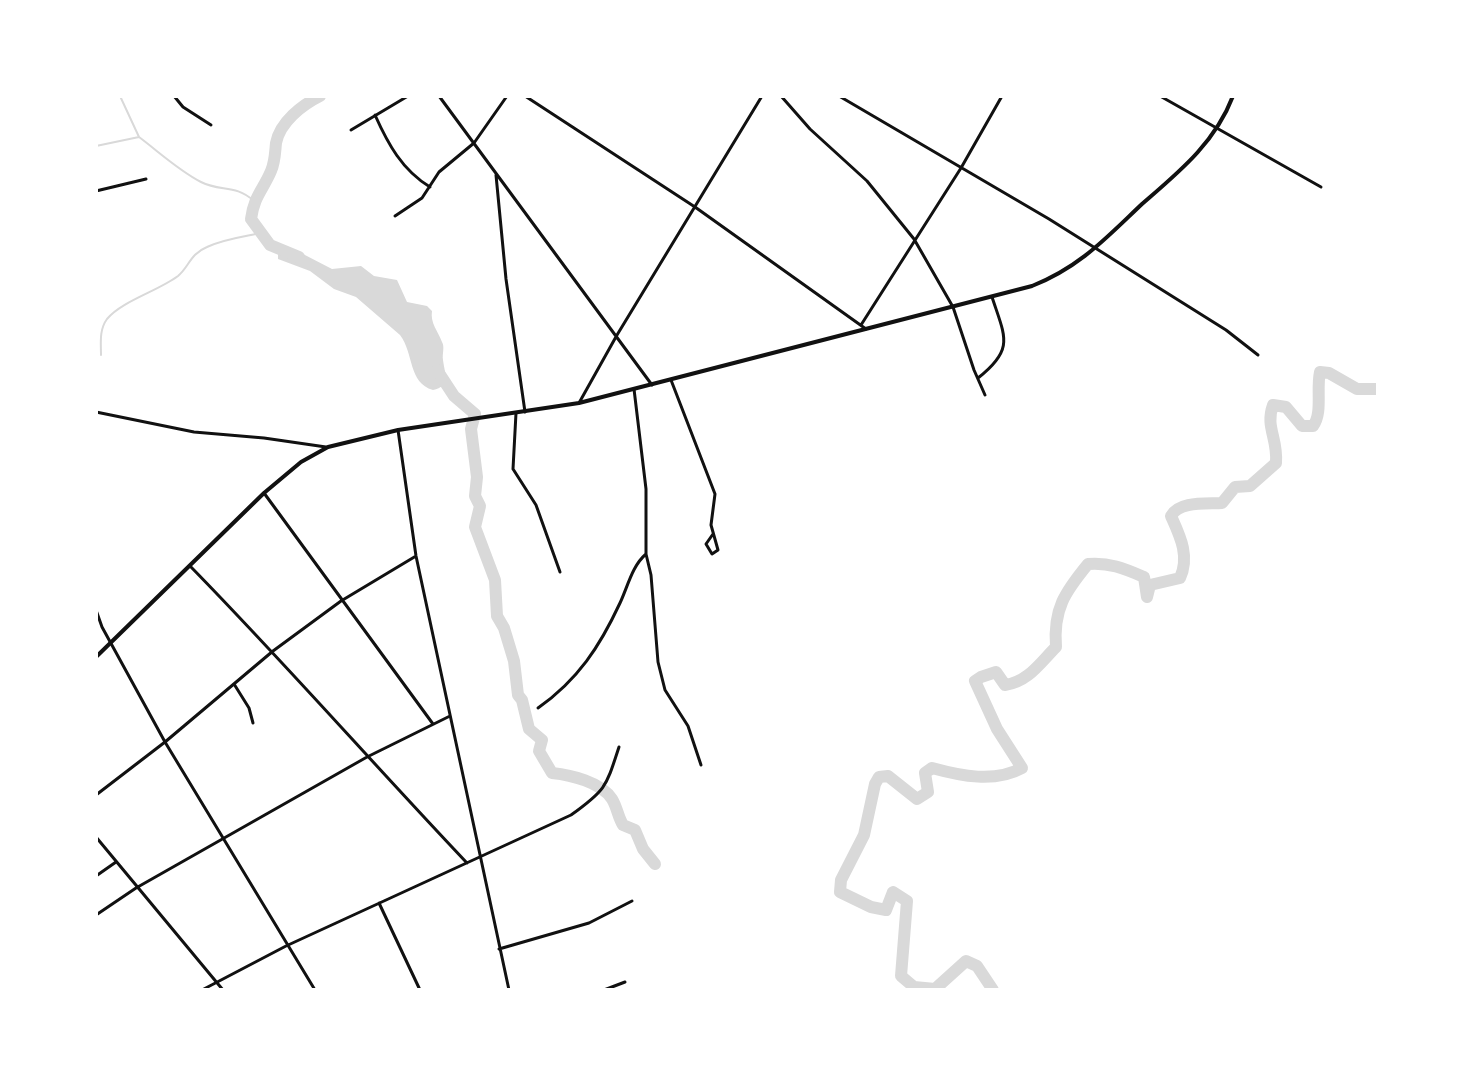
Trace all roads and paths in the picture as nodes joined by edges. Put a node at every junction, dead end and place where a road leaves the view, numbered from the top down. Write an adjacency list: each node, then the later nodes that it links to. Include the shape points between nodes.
1 (174, 96): 13 (street, via 183,107)
2 (408, 96): 12 (street)
3 (440, 96): 16 (street)
4 (507, 96): 16 (street)
5 (525, 96): 23 (street)
6 (762, 96): 23 (street)
7 (781, 96): 25 (street, via 810,129 867,181)
8 (839, 96): 17 (street)
9 (1002, 96): 17 (street)
10 (1160, 96): 14 (street)
11 (1233, 96): 14 (street)
12 (375, 114): 15 (street); 20 (street, via 395,154 414,177)
13 (211, 125)
14 (1217, 129): 21 (street); 26 (street, via 1192,160)
15 (351, 130)
16 (474, 143): 18 (street); 20 (street, via 439,172)
17 (961, 168): 25 (street); 26 (street)
18 (496, 173): 31 (street); 39 (street)
19 (146, 179): 22 (street)
20 (430, 186): 24 (street, via 416,203)
21 (1321, 187)
22 (96, 191)
23 (695, 207): 29 (street); 31 (street)
24 (395, 216)
25 (914, 238): 28 (street); 29 (street)
26 (1096, 249): 27 (street, via 1055,276); 32 (street, via 1226,330)
27 (992, 297): 28 (street); 33 (street, via 1004,347 999,361)
28 (953, 308): 30 (street); 33 (street)
29 (861, 325): 30 (street)
30 (866, 329): 34 (street)
31 (617, 335): 35 (street); 38 (street)
32 (1258, 355)
33 (977, 379): 37 (street)
34 (671, 380): 35 (street); 45 (street, via 715,494)
35 (652, 385): 36 (street)
36 (634, 389): 38 (street); 46 (street, via 646,489)
37 (986, 395)
38 (579, 403): 39 (street)
39 (525, 411): 41 (street)
40 (96, 412): 43 (street, via 194,432)
41 (516, 413): 42 (street); 49 (street, via 513,470 539,511)
42 (398, 430): 43 (street); 47 (street)
43 (328, 447): 44 (street, via 301,462)
44 (264, 493): 48 (street); 50 (street)
45 (712, 534): 45 (street, via 718,550 712,554 706,544)
46 (646, 554): 56 (street, via 635,566 603,639 589,661 566,687); 63 (street, via 662,683 688,726)
47 (416, 556): 50 (street); 57 (street)
48 (189, 564): 52 (street); 53 (street)
49 (560, 572)
50 (341, 602): 53 (street); 59 (street)
51 (96, 610): 52 (street)
52 (112, 641): 54 (street); 60 (street)
53 (273, 651): 55 (street); 62 (street)
54 (96, 657)
55 (234, 684): 58 (street); 60 (street)
56 (538, 708)
57 (451, 716): 59 (street); 67 (street)
58 (253, 723)
59 (434, 724): 62 (street)
60 (165, 742): 64 (street); 66 (street)
61 (619, 747): 67 (street, via 610,779 597,798 571,815)
62 (367, 757): 66 (street); 69 (street)
63 (701, 765)
64 (96, 795)
65 (96, 837): 68 (street)
66 (225, 839): 71 (street); 75 (street)
67 (481, 856): 69 (street); 76 (street)
68 (116, 862): 70 (street); 71 (street)
69 (466, 864): 73 (street)
70 (96, 876)
71 (136, 888): 74 (street); 77 (street)
72 (632, 901): 76 (street, via 590,923)
73 (379, 903): 75 (street); 82 (street)
74 (96, 915)
75 (286, 946): 77 (street); 81 (street)
76 (499, 949): 83 (street)
77 (216, 982): 79 (street); 80 (street)
78 (625, 982): 84 (street)
79 (202, 990)
80 (223, 990)
81 (315, 990)
82 (420, 990)
83 (509, 990)
84 (604, 990)

